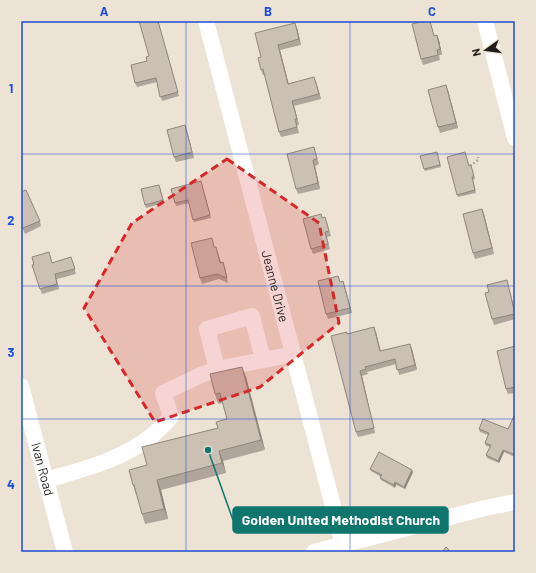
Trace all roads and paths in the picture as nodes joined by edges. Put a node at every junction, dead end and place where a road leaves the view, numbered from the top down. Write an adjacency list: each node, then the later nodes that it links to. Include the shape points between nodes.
1 (206, 21): 6 (street, Jeanne Drive)
2 (485, 21): 3 (street)
3 (515, 138)
4 (478, 157): 5 (path)
5 (470, 166)
6 (294, 354): 7 (street); 12 (street, Jeanne Drive)
7 (263, 360): 8 (street); 8 (street, via 252,316 207,329)
8 (216, 369): 10 (street, via 162,393 171,416 140,445 116,458)
9 (21, 386): 10 (street, Ivan Road)
10 (46, 480): 13 (street, Ivan Road)
11 (515, 502): 12 (street)
12 (344, 548): 14 (street)
13 (65, 552)
14 (314, 552)

